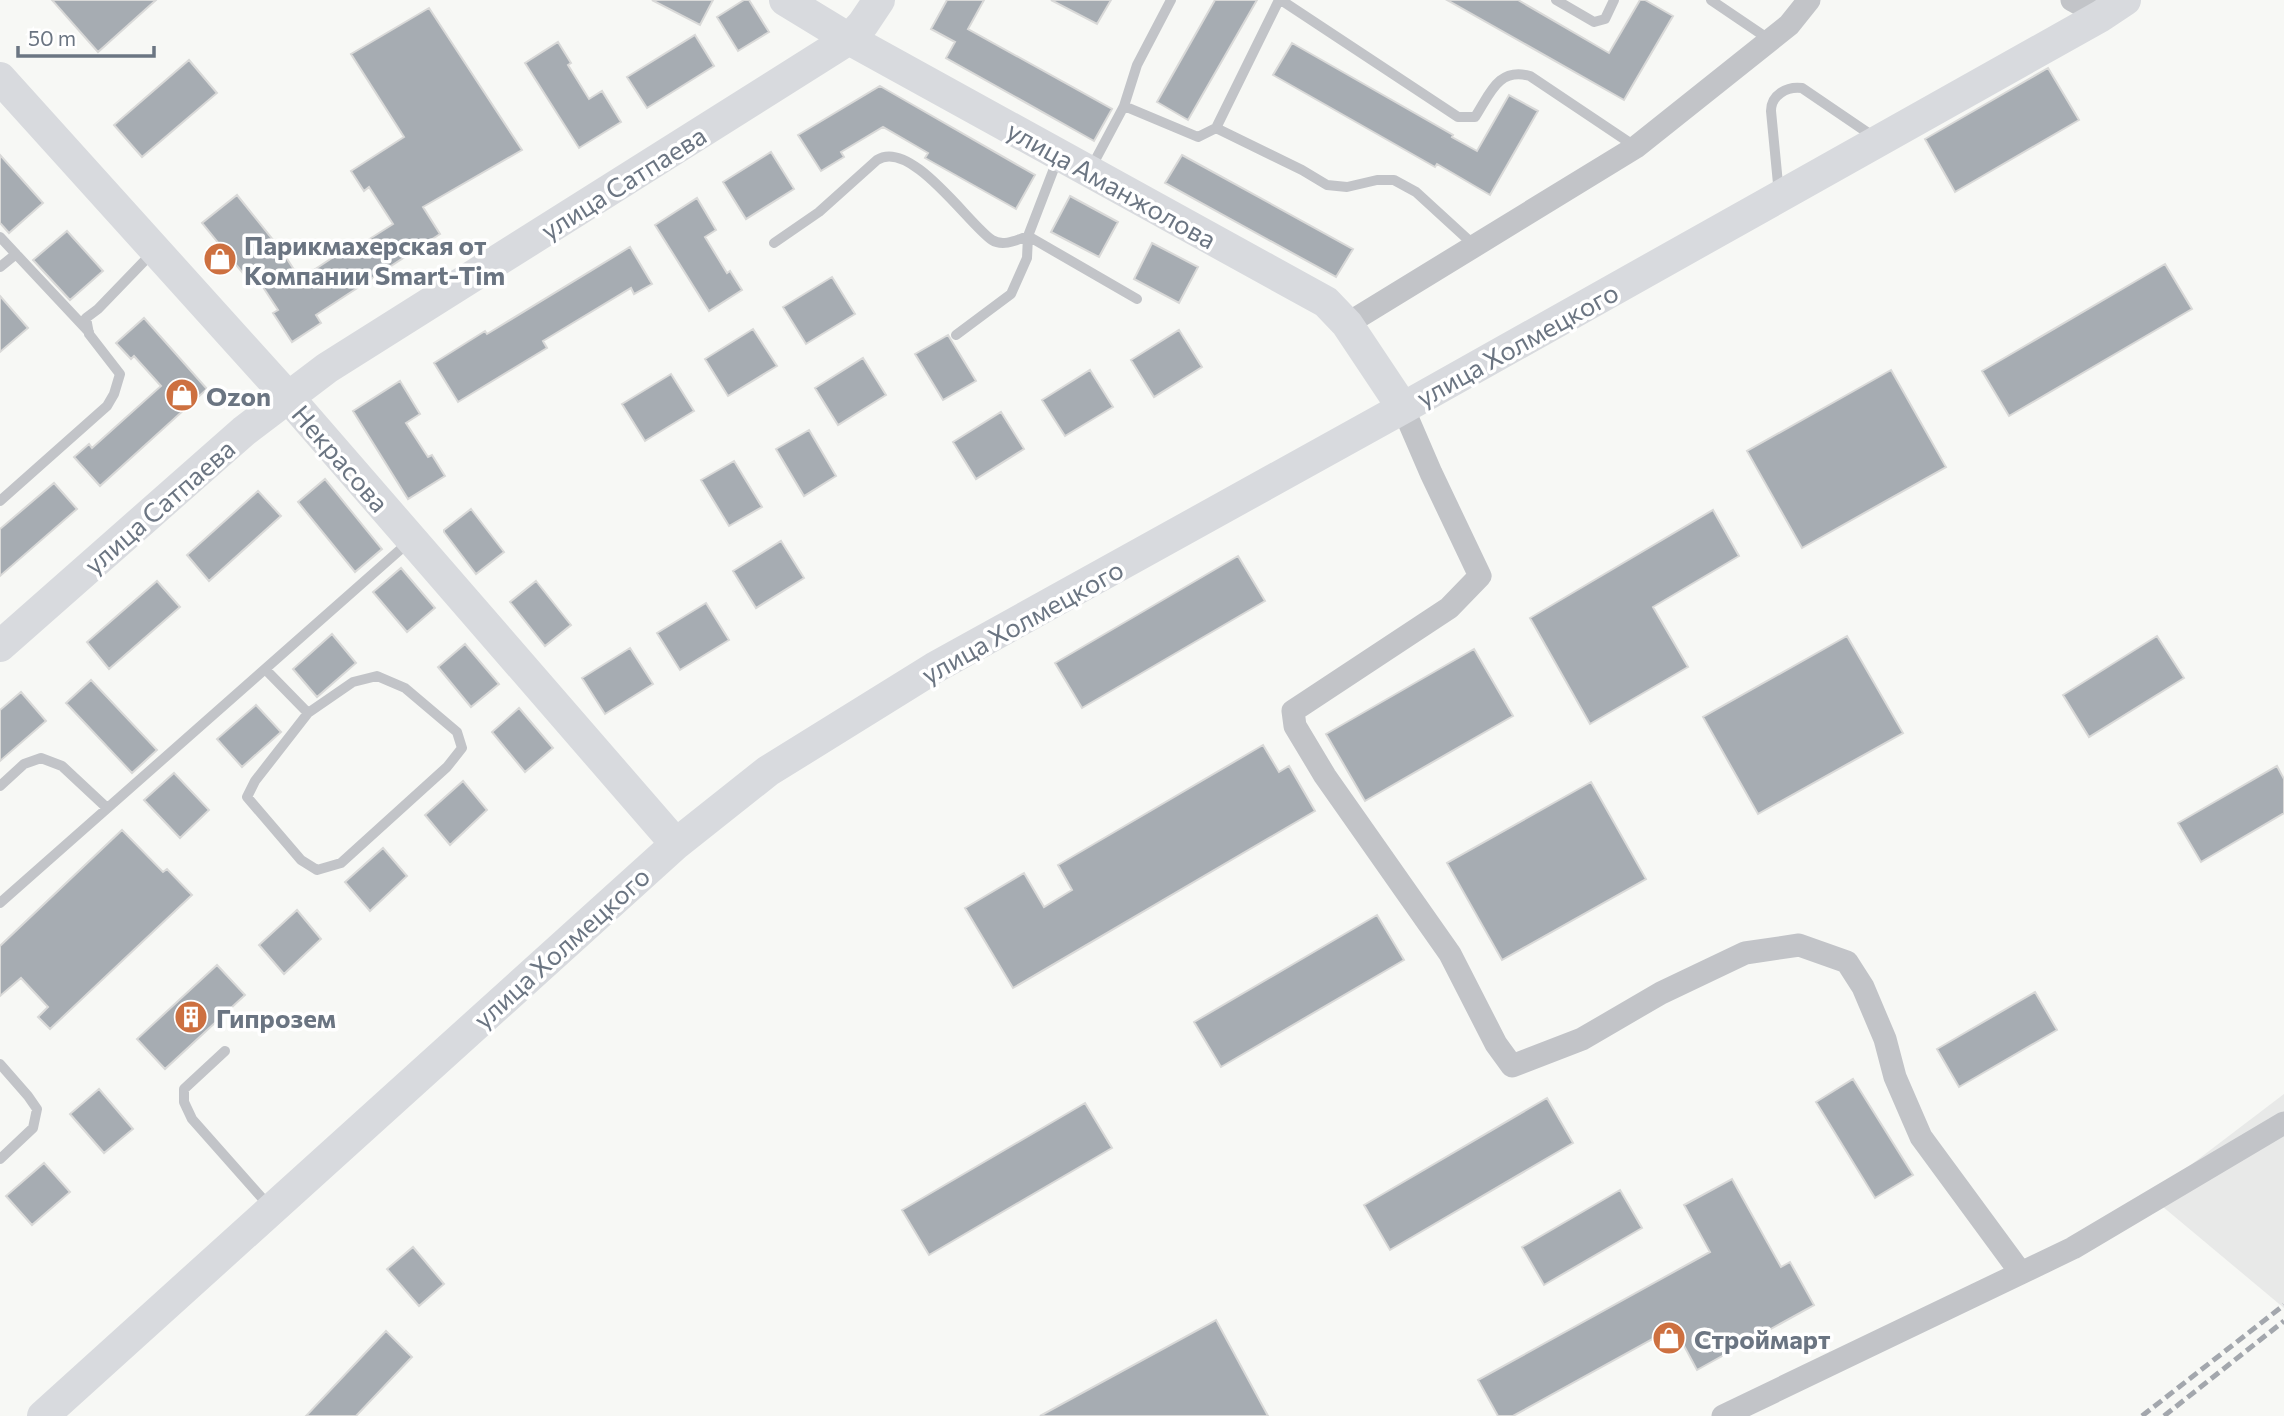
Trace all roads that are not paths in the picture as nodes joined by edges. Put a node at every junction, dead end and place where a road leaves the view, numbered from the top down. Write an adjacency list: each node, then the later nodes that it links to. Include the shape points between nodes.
1 (785, 0): 11 (street, улица Аманжолова)
2 (879, 0): 11 (street, улица Сатпаева)
3 (1171, 0): 14 (lane, via 1137,65)
4 (1280, 0): 15 (lane); 17 (lane, via 1458,117 1475,117 1498,81 1520,74 1530,76)
5 (1556, 0): 6 (lane, via 1594,22 1605,19)
6 (1614, 0)
7 (1711, 0): 12 (lane)
8 (1809, 0): 12 (street)
9 (2072, 0): 10 (street)
10 (2113, 8): 16 (street, улица Холмецкого)
11 (849, 39): 18 (street, улица Аманжолова); 32 (street, улица Сатпаева)
12 (1770, 40): 17 (street)
13 (0, 78): 25 (street, Некрасова)
14 (1124, 106): 15 (lane, via 1198,136); 19 (lane)
15 (1216, 128): 24 (lane, via 1327,185 1394,180 1416,192)
16 (1879, 141): 20 (street, улица Холмецкого); 20 (lane, via 1802,88 1776,95 1771,111)
17 (1636, 147): 24 (street)
18 (1059, 155): 19 (street, улица Аманжолова); 21 (lane)
19 (1090, 172): 29 (street, улица Аманжолова, via 1326,302)
20 (1779, 196): 33 (street, улица Холмецкого)
21 (1028, 236): 23 (lane, via 1009,243 991,240 948,193 911,164 887,156); 28 (lane); 31 (lane, via 1027,258 1011,294)
22 (0, 237): 26 (lane)
23 (774, 243)
24 (1475, 246): 29 (street)
25 (155, 250): 30 (lane, via 86,318); 32 (street, Некрасова)
26 (16, 254): 27 (lane); 30 (lane)
27 (0, 267)
28 (1137, 299)
29 (1346, 324): 33 (street, улица Аманжолова)
30 (89, 332): 34 (lane, via 120,374 114,394 107,406)
31 (956, 335)
32 (288, 397): 35 (street, Некрасова); 36 (street, улица Сатпаева)
33 (1403, 408): 41 (street, улица Холмецкого, via 934,668 768,771); 48 (street, via 1480,576 1449,608 1293,711 1295,726 1450,954 1496,1044 1512,1066 1582,1039 1661,993 1745,953 1799,945 1847,962 1868,998 1921,1137)
34 (0, 501)
35 (412, 540): 37 (lane); 41 (street, Некрасова)
36 (0, 646)
37 (265, 669): 38 (lane); 40 (lane)
38 (308, 713): 38 (lane, via 353,682 377,676 405,688 457,732 462,748 341,863 317,870 301,860 247,797)
39 (0, 786): 40 (lane, via 24,764 41,758 62,766)
40 (107, 808): 42 (lane)
41 (676, 844): 47 (street, улица Холмецкого)
42 (0, 903)
43 (225, 1051): 47 (lane, via 184,1088 184,1102 192,1119)
44 (0, 1064): 46 (lane, via 37,1109 33,1128)
45 (2284, 1123): 48 (street, via 2073,1248)
46 (0, 1159)
47 (272, 1209): 49 (street, улица Холмецкого)
48 (2021, 1273): 50 (street)
49 (43, 1416)
50 (1723, 1416)

